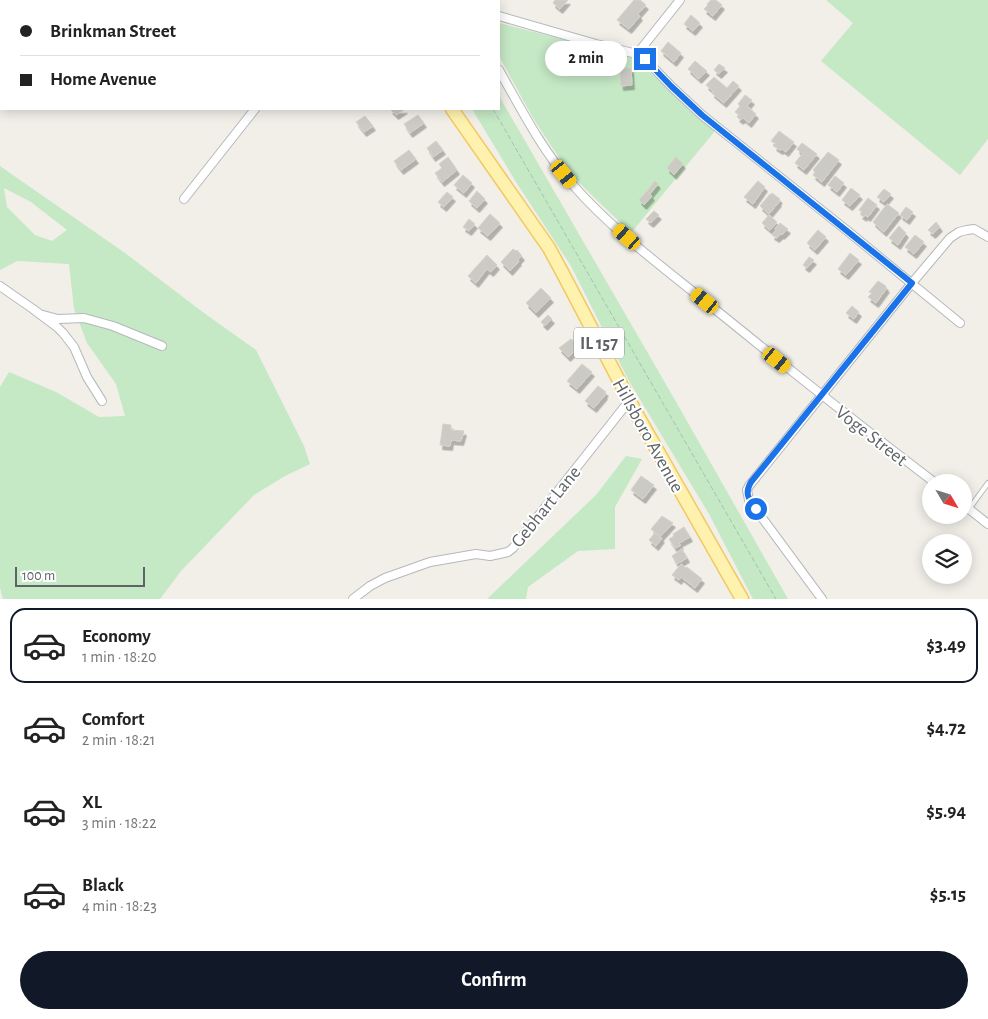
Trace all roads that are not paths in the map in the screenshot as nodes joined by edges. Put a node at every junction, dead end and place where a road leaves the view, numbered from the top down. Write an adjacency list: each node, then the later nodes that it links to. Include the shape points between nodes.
1 (680, 0): 3 (street)
2 (500, 16): 3 (street)
3 (637, 54): 9 (street, via 702,115)
4 (500, 72): 14 (street, Voge Street, via 540,142 590,203 641,250)
5 (254, 110): 7 (street)
6 (453, 110): 15 (main road, Hillsboro Avenue / IL 157, via 549,248)
7 (184, 199)
8 (988, 237): 9 (street, via 974,229 959,232 950,238)
9 (912, 283): 12 (street); 14 (street)
10 (0, 286): 11 (street)
11 (39, 314): 13 (street, via 58,319 84,318); 16 (street, via 57,327 74,348)
12 (960, 323)
13 (162, 346)
14 (821, 395): 17 (street, Voge Street); 24 (street, via 747,490 749,500)
15 (629, 401): 22 (street, Gebhart Lane, via 508,552 430,562 385,578); 23 (main road, Hillsboro Avenue / IL 157)
16 (102, 402)
17 (924, 474)
18 (988, 484): 19 (lane)
19 (972, 501)
20 (972, 512): 21 (street)
21 (988, 524)
22 (353, 599)
23 (742, 599)
24 (822, 599)

